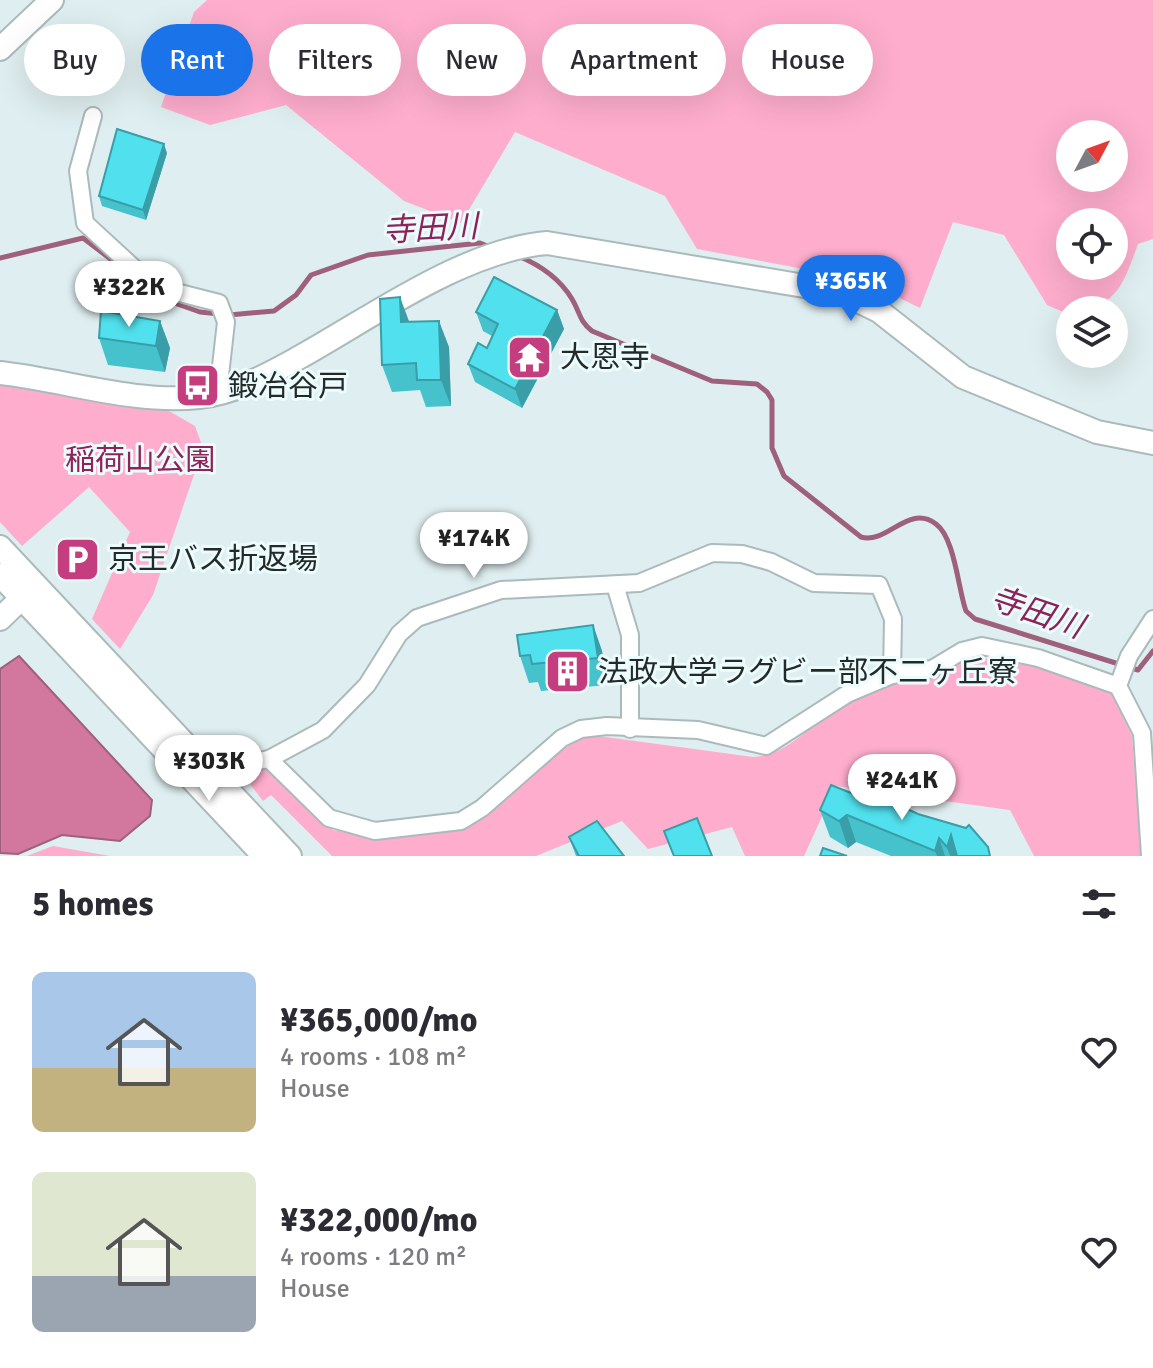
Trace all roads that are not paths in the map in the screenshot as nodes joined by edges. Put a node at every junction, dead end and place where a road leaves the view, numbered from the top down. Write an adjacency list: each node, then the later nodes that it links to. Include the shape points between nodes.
1 (52, 0): 2 (street)
2 (0, 49)
3 (93, 116): 5 (street, via 78,171 85,223 135,269 172,291 219,303 226,322)
4 (0, 373): 5 (street, via 173,398)
5 (218, 393): 6 (street, via 258,380 487,255 514,247 568,245 840,292 879,311 943,364 974,382 1097,432)
6 (1153, 443)
7 (0, 547): 10 (street)
8 (0, 575): 10 (street)
9 (615, 585): 13 (street, via 639,583 712,553 771,562 814,583 879,585 893,619); 15 (street, via 630,635); 16 (street, via 501,590 417,618 399,634 367,685 323,730)
10 (29, 591): 11 (street); 17 (street)
11 (0, 619)
12 (1153, 619): 14 (street)
13 (892, 675): 14 (street, via 932,669 982,646); 15 (street, via 847,694 766,746 698,730)
14 (1119, 681): 20 (street, via 1142,733)
15 (630, 729): 16 (street, via 581,729 562,738 461,821 375,831 329,818)
16 (269, 759): 17 (street, via 248,763)
17 (213, 788): 18 (street); 19 (street)
18 (264, 856)
19 (290, 856)
20 (1150, 856)

